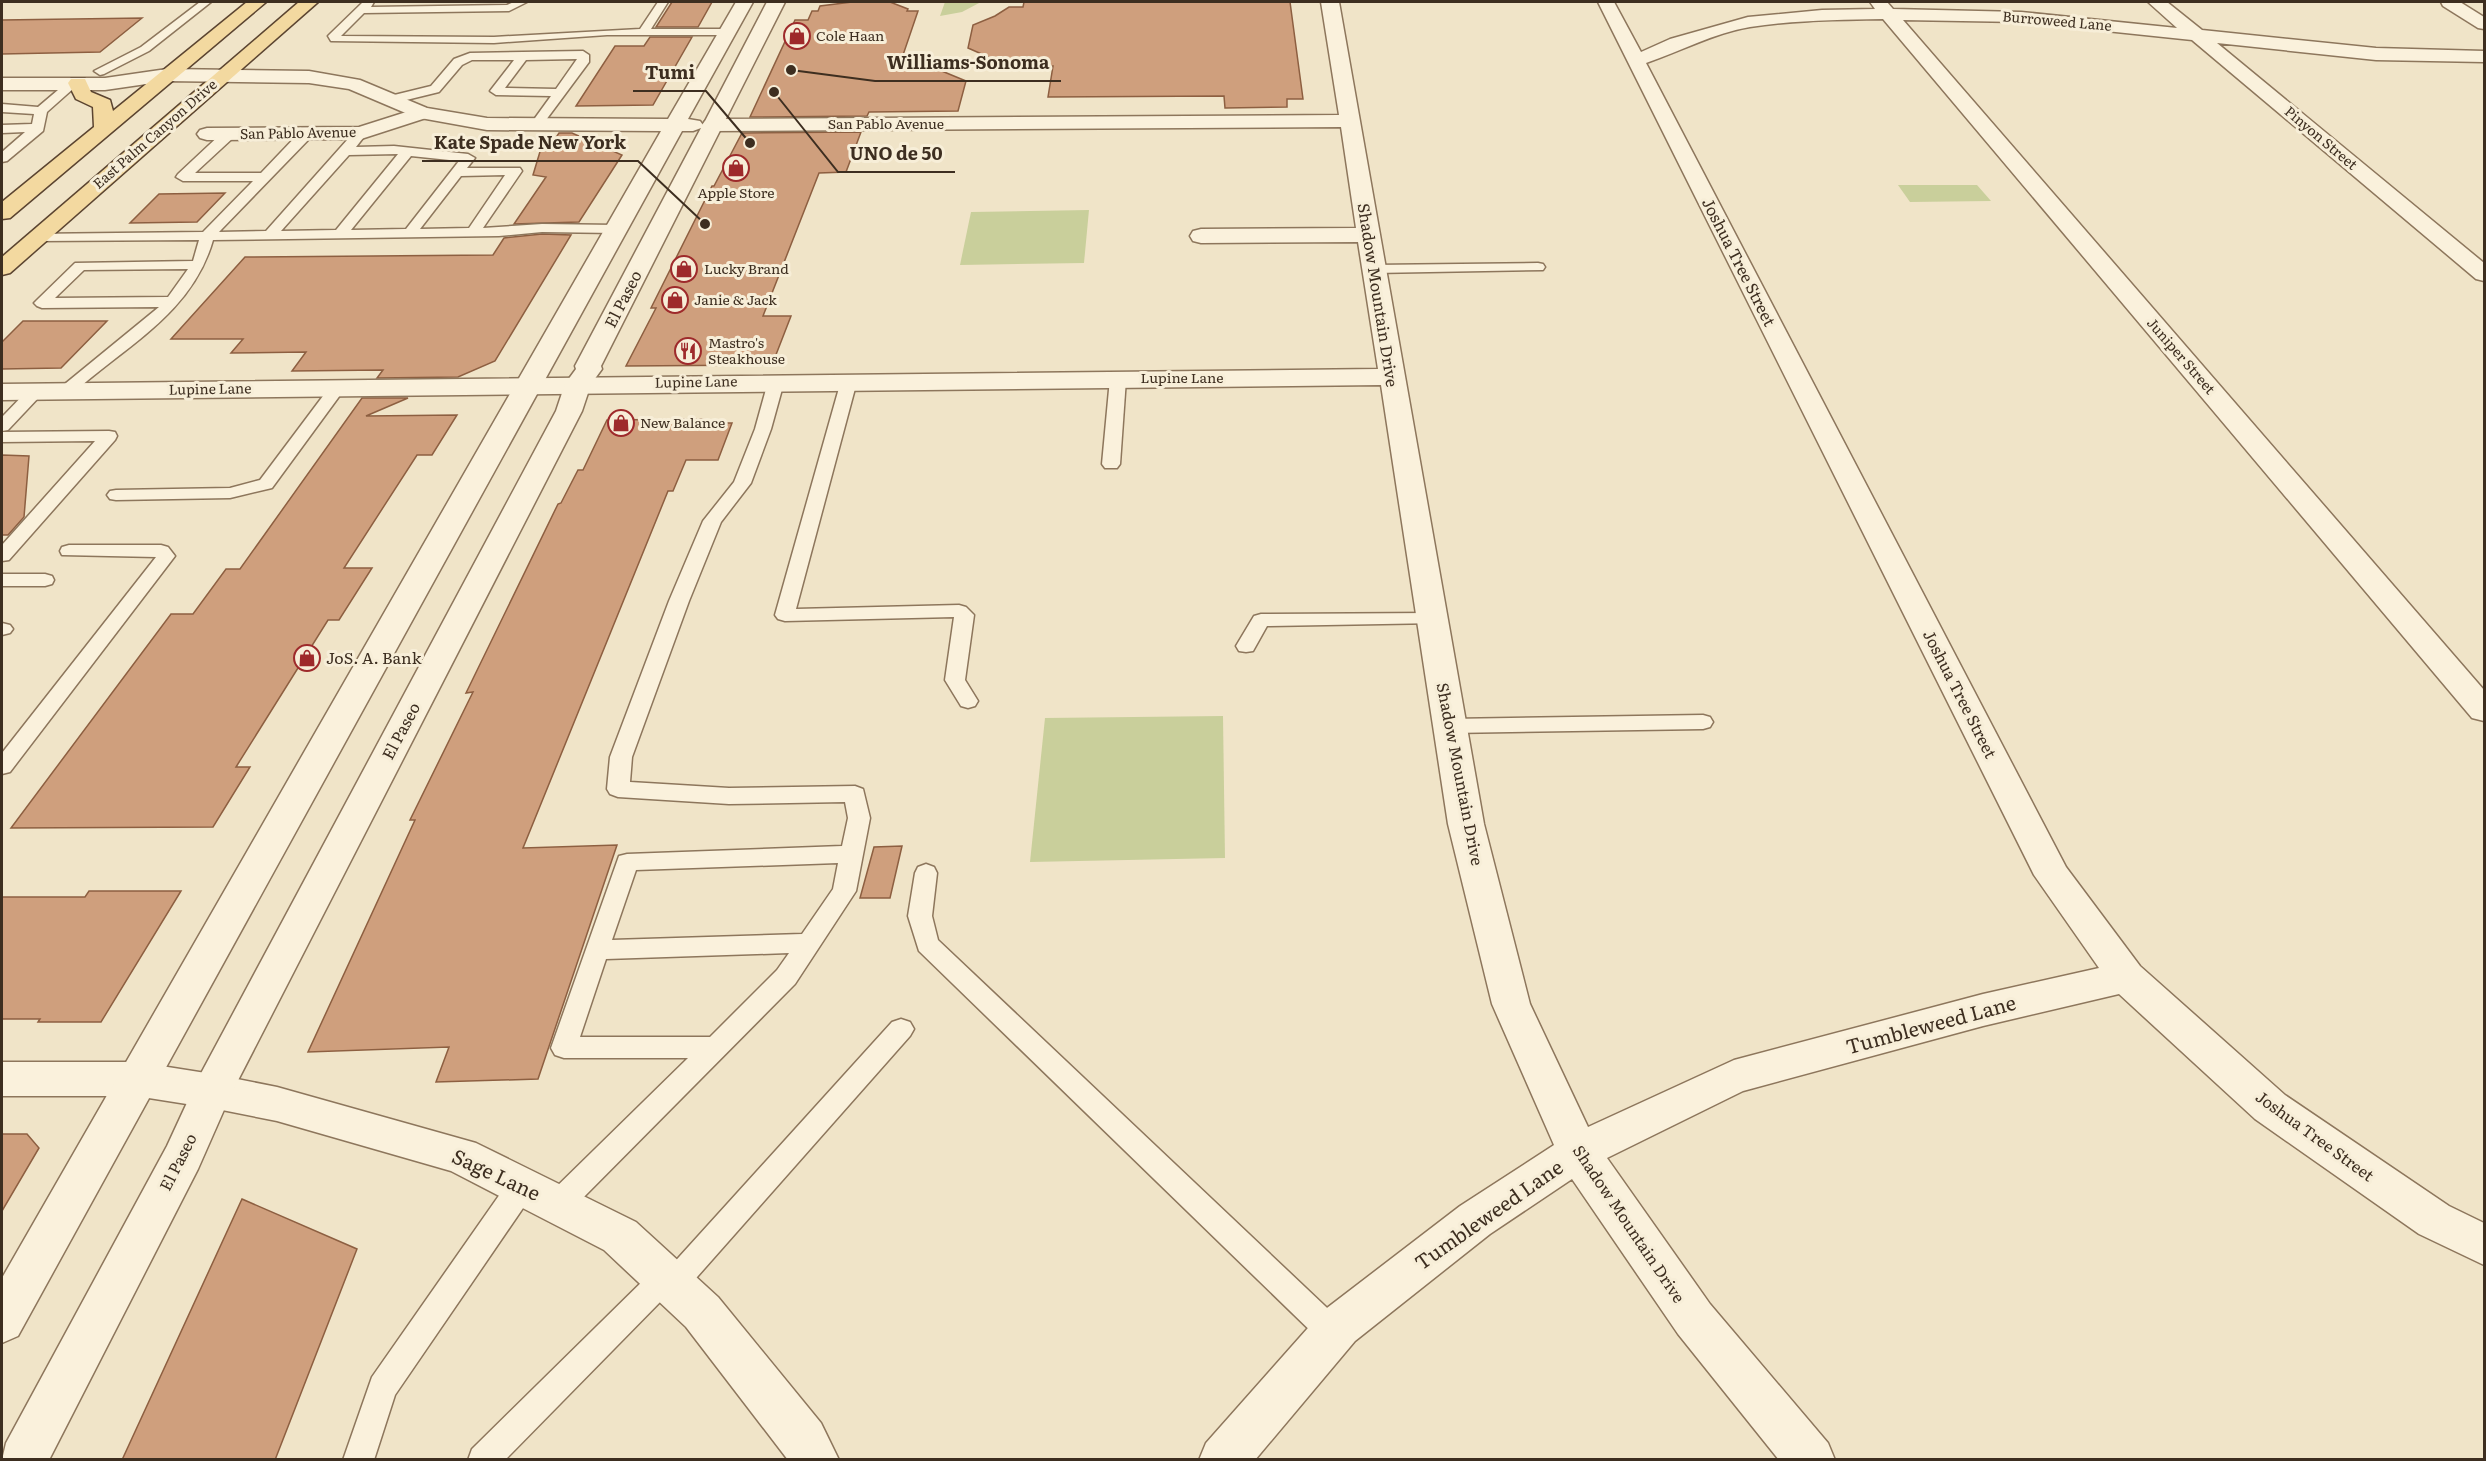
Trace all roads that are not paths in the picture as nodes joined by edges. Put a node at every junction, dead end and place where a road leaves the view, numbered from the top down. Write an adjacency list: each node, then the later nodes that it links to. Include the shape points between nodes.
1 (206, 2): 21 (lane, via 145,49)
2 (257, 2): 23 (main road)
3 (309, 2): 24 (main road, East Palm Canyon Drive)
4 (663, 2): 15 (lane)
5 (745, 2): 16 (street)
6 (774, 2): 36 (street, El Paseo)
7 (1330, 2): 33 (street, Shadow Mountain Drive)
8 (1606, 2): 20 (street, Joshua Tree Street)
9 (2157, 2): 17 (street, Pinyon Street)
10 (2449, 2): 14 (street)
11 (521, 3): 12 (lane, via 509,8)
12 (364, 6): 15 (lane, via 335,39 494,40)
13 (1883, 8): 17 (street, Burroweed Lane); 20 (street, Burroweed Lane, via 1748,22 1676,43); 86 (street, Juniper Street)
14 (2484, 24)
15 (643, 32): 16 (lane)
16 (727, 32): 35 (street)
17 (2198, 35): 19 (street, Burroweed Lane, via 2376,54); 63 (street, Pinyon Street)
18 (523, 56): 28 (lane, via 583,55 583,62); 28 (lane, via 496,91); 29 (lane, via 470,57 458,62 435,89)
19 (2484, 56)
20 (1636, 60): 94 (street, Joshua Tree Street, via 2052,874)
21 (100, 70): 22 (street, San Pablo Avenue); 23 (street, San Pablo Avenue)
22 (2, 71)
23 (167, 75): 24 (street, San Pablo Avenue); 25 (street, San Pablo Avenue, via 123,83); 37 (main road)
24 (223, 75): 29 (street, San Pablo Avenue, via 309,76 353,84); 58 (main road, East Palm Canyon Drive)
25 (78, 83): 27 (street, San Pablo Avenue); 37 (main road, via 83,94 103,104)
26 (2, 84): 27 (street, San Pablo Avenue)
27 (29, 84): 31 (lane, via 68,88)
28 (560, 93): 34 (lane)
29 (390, 100): 32 (street, San Pablo Avenue)
30 (2, 108): 31 (lane)
31 (41, 111): 39 (lane)
32 (422, 114): 34 (street, San Pablo Avenue, via 487,124); 41 (street, San Pablo Avenue)
33 (1350, 121): 36 (street, San Pablo Avenue); 55 (street, Shadow Mountain Drive)
34 (536, 125): 35 (street, San Pablo Avenue)
35 (675, 125): 36 (street, San Pablo Avenue); 50 (street)
36 (712, 125): 70 (street, El Paseo)
37 (104, 127): 49 (main road)
38 (2, 129): 39 (lane)
39 (38, 129): 46 (lane)
40 (307, 133): 41 (street, San Pablo Avenue); 43 (street, San Pablo Avenue); 48 (lane)
41 (361, 133): 44 (lane)
42 (207, 134): 43 (street, San Pablo Avenue)
43 (229, 134): 48 (lane, via 183,177)
44 (345, 151): 45 (lane); 54 (lane)
45 (407, 152): 47 (lane, via 468,158); 53 (lane)
46 (2, 158)
47 (457, 172): 51 (lane, via 515,171); 52 (lane)
48 (264, 177): 56 (lane)
49 (2, 213)
50 (616, 229): 51 (lane); 69 (street)
51 (473, 232): 52 (lane)
52 (410, 233): 53 (lane)
53 (340, 234): 54 (lane)
54 (270, 235): 56 (lane)
55 (1369, 235): 57 (street); 62 (street, Shadow Mountain Drive)
56 (207, 236): 58 (lane); 59 (lane)
57 (1201, 236)
58 (37, 237): 61 (main road, East Palm Canyon Drive)
59 (198, 265): 64 (lane); 64 (lane, via 80,266 42,303)
60 (1538, 267): 62 (lane)
61 (2, 268)
62 (1374, 269): 65 (street, Shadow Mountain Drive)
63 (2484, 274)
64 (171, 302): 72 (lane, via 134,338 86,371)
65 (1391, 377): 66 (street, Lupine Lane); 83 (street, Shadow Mountain Drive)
66 (1118, 379): 68 (street, Lupine Lane); 77 (lane)
67 (776, 381): 68 (street, Lupine Lane); 70 (street, Lupine Lane); 90 (lane, via 742,483 712,521 679,601 621,757 618,789 729,795 855,794 859,818)
68 (849, 381): 85 (lane, via 785,615 959,611 964,615 955,680)
69 (527, 384): 70 (street, Lupine Lane); 71 (street, Lupine Lane); 98 (street)
70 (578, 384): 99 (street, El Paseo, via 558,431)
71 (338, 387): 72 (street, Lupine Lane); 78 (lane, via 266,484 230,493)
72 (66, 391): 74 (street, Lupine Lane)
73 (2, 392): 74 (street, Lupine Lane)
74 (35, 392): 75 (lane)
75 (2, 426)
76 (2, 437): 80 (lane, via 109,436)
77 (1111, 464)
78 (116, 495)
79 (69, 551): 89 (lane, via 161,551 166,556)
80 (2, 556)
81 (2, 580): 82 (lane)
82 (45, 580)
83 (1432, 619): 84 (lane, via 1261,620); 88 (street, Shadow Mountain Drive)
84 (1246, 646)
85 (968, 701)
86 (2484, 710)
87 (1703, 722): 88 (lane)
88 (1450, 726): 100 (street, Shadow Mountain Drive, via 1466,824 1511,1004)
89 (2, 767)
90 (852, 854): 92 (lane, via 844,891); 93 (lane, via 627,861)
91 (927, 873): 105 (lane, via 920,916 927,944)
92 (809, 943): 93 (lane); 96 (lane, via 786,977)
93 (597, 950): 96 (lane, via 564,1048)
94 (2126, 977): 100 (street, Tumbleweed Lane, via 1983,1010 1734,1077); 102 (street, Joshua Tree Street, via 2271,1107 2434,1220)
95 (901, 1029): 103 (lane)
96 (715, 1047): 101 (lane)
97 (2, 1079): 98 (street, Sage Lane)
98 (136, 1079): 99 (street, Sage Lane); 104 (street)
99 (212, 1091): 101 (street, Sage Lane, via 277,1104 461,1156); 106 (street, El Paseo, via 183,1156)
100 (1578, 1152): 105 (street, Tumbleweed Lane, via 1475,1220); 111 (street, Shadow Mountain Drive, via 1694,1319)
101 (540, 1195): 103 (street, Sage Lane, via 620,1236); 107 (lane, via 383,1387)
102 (2484, 1245)
103 (669, 1282): 108 (lane); 109 (street, Sage Lane, via 702,1312 804,1440)
104 (2, 1321)
105 (1333, 1333): 110 (street, Tumbleweed Lane)
106 (23, 1460)
107 (358, 1460)
108 (483, 1460)
109 (815, 1460)
110 (1223, 1460)
111 (1811, 1460)

